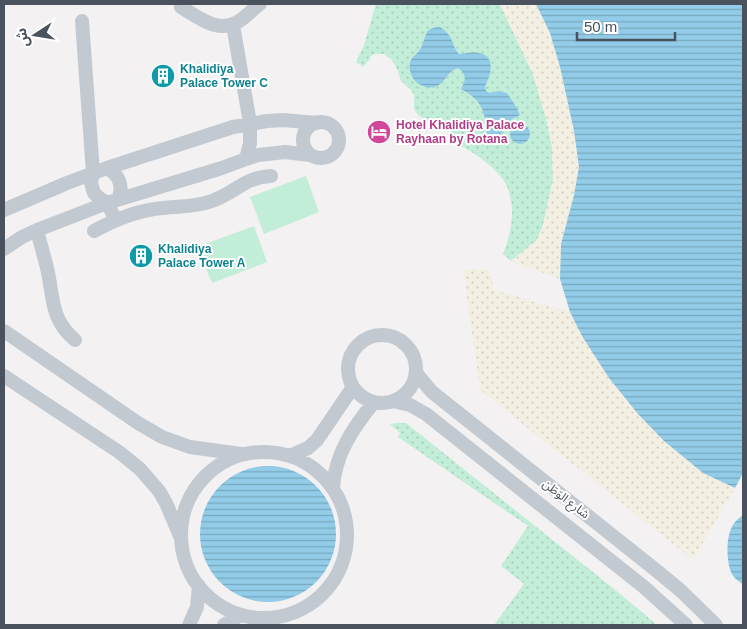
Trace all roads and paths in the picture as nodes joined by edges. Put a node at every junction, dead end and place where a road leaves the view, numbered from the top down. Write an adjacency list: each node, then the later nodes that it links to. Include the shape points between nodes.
1 (260, 4): 4 (street)
2 (180, 7): 4 (street, via 215,25)
3 (82, 21): 10 (street)
4 (232, 25): 5 (street)
5 (250, 123): 6 (street, via 284,120); 8 (street, via 250,143); 9 (street)
6 (317, 123): 7 (street, via 307,129 303,139); 7 (street, via 323,122 334,128 338,144 328,157)
7 (310, 155): 8 (street, via 285,152)
8 (240, 161): 12 (street); 13 (street)
9 (107, 168): 10 (street); 13 (street, via 117,175 121,187)
10 (93, 173): 13 (street, via 94,193 98,198); 14 (street)
11 (271, 176): 12 (street)
12 (242, 184): 15 (street, via 223,197 206,203 153,209)
13 (112, 201): 15 (street); 16 (street)
14 (4, 210)
15 (116, 220): 17 (street)
16 (37, 230): 18 (street); 21 (street, via 56,315)
17 (94, 232)
18 (4, 249)
19 (4, 322): 20 (street)
20 (9, 335): 27 (street, via 162,437 190,447)
21 (75, 340)
22 (416, 372): 24 (street, via 414,354 402,340 376,334 359,342 349,358 348,374); 25 (street, via 409,390); 36 (street, شارع الوَطَن, via 432,392 658,571)
23 (4, 376): 30 (street, via 140,468 159,491)
24 (353, 387): 26 (street); 28 (street, via 317,440)
25 (393, 401): 26 (street); 35 (street, شارع الوَطَن, via 410,405 426,414)
26 (374, 402): 29 (street, via 344,445)
27 (245, 454): 28 (street, via 260,452); 30 (street, via 215,468 193,492 182,523)
28 (290, 456): 29 (street, via 321,474)
29 (333, 488): 32 (street, via 341,503 348,535 341,568 333,583 299,612 269,619)
30 (182, 540): 31 (street, via 184,556)
31 (199, 586): 32 (street, via 217,604); 33 (street, via 197,607)
32 (240, 615): 34 (street)
33 (189, 625)
34 (224, 625)
35 (686, 625)
36 (716, 625)

